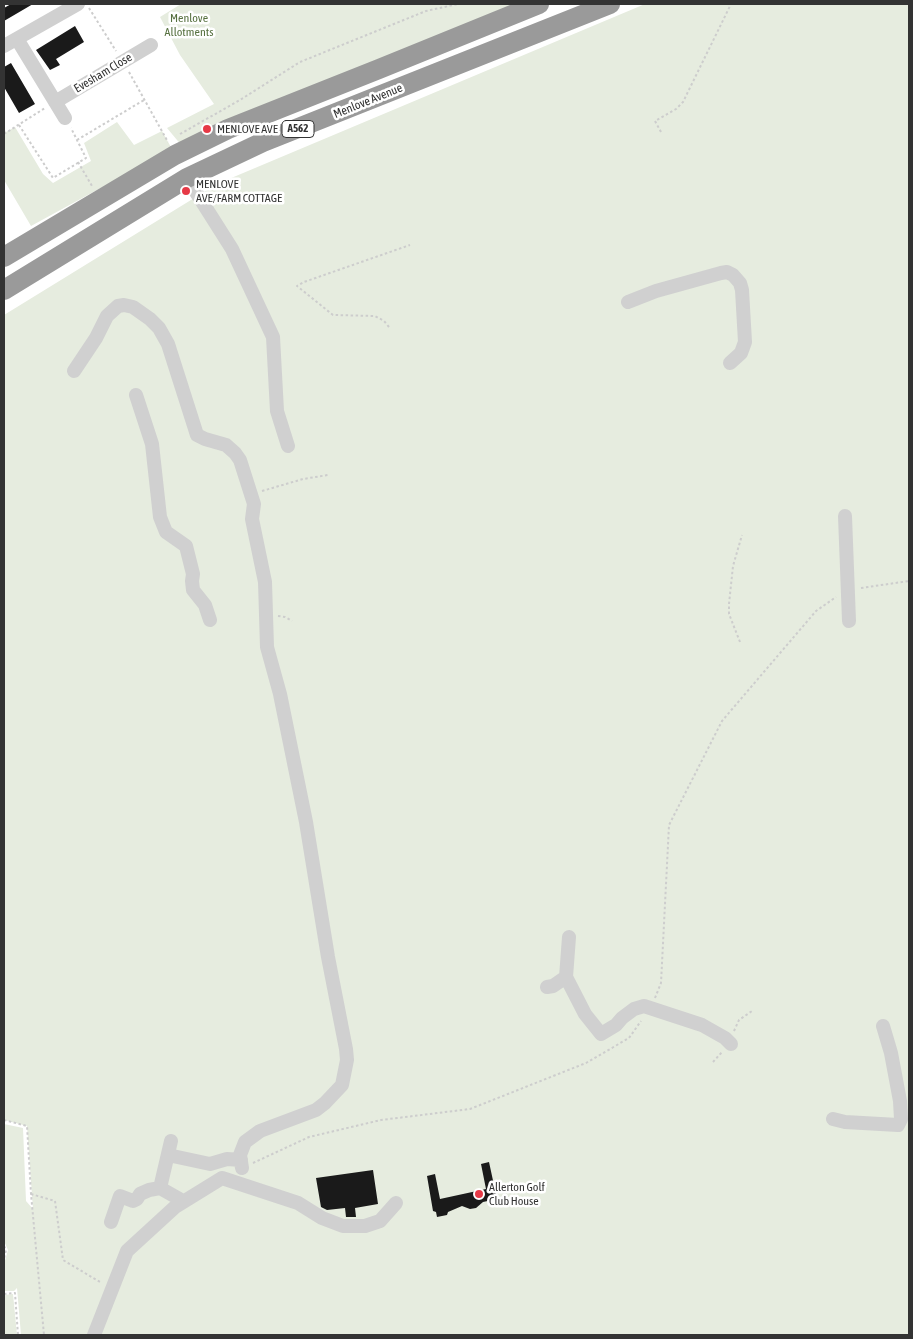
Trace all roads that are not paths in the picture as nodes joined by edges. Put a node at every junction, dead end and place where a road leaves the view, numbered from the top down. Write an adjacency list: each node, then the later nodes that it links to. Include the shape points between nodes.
1 (78, 4): 4 (street)
2 (539, 4): 9 (highway, Menlove Avenue / A562, via 228,129)
3 (610, 4): 10 (highway, Menlove Avenue / A562, via 264,142)
4 (17, 39): 6 (street); 7 (street)
5 (151, 45): 7 (street, Evesham Close)
6 (4, 46)
7 (56, 102): 8 (street)
8 (65, 118)
9 (175, 146): 10 (highway); 11 (highway, Menlove Avenue / A562, via 100,200)
10 (187, 178): 12 (highway, Menlove Avenue / A562); 17 (street, via 232,249 273,337 277,411)
11 (4, 257)
12 (4, 290)
13 (628, 302): 14 (street, via 721,273 733,275 742,290 745,342 741,354)
14 (730, 363)
15 (74, 371): 27 (street, via 107,316 118,306 133,307 150,319 165,337 197,435 226,445 240,460 254,504 252,519 265,582 268,653 280,694 306,822 346,1049 342,1085 316,1110 260,1131 245,1142 240,1156 242,1164 227,1159 210,1164 169,1148)
16 (136, 395): 19 (street, via 152,444 160,517 166,532 186,546 193,574 193,590 205,606)
17 (288, 446)
18 (845, 516): 20 (street)
19 (210, 620)
20 (849, 621)
21 (569, 937): 22 (street)
22 (566, 977): 23 (street); 25 (street, via 584,1014 601,1034 616,1026 634,1009 644,1006 702,1025)
23 (548, 987)
24 (883, 1026): 26 (street, via 896,1074 901,1119 898,1124 891,1125 845,1122)
25 (731, 1044)
26 (833, 1118)
27 (160, 1188): 28 (street); 30 (street, via 140,1194 133,1201 120,1196)
28 (183, 1201): 29 (street, via 222,1178 298,1203 343,1226 365,1226 380,1220); 31 (street, via 127,1251)
29 (396, 1203)
30 (111, 1222)
31 (94, 1335)

